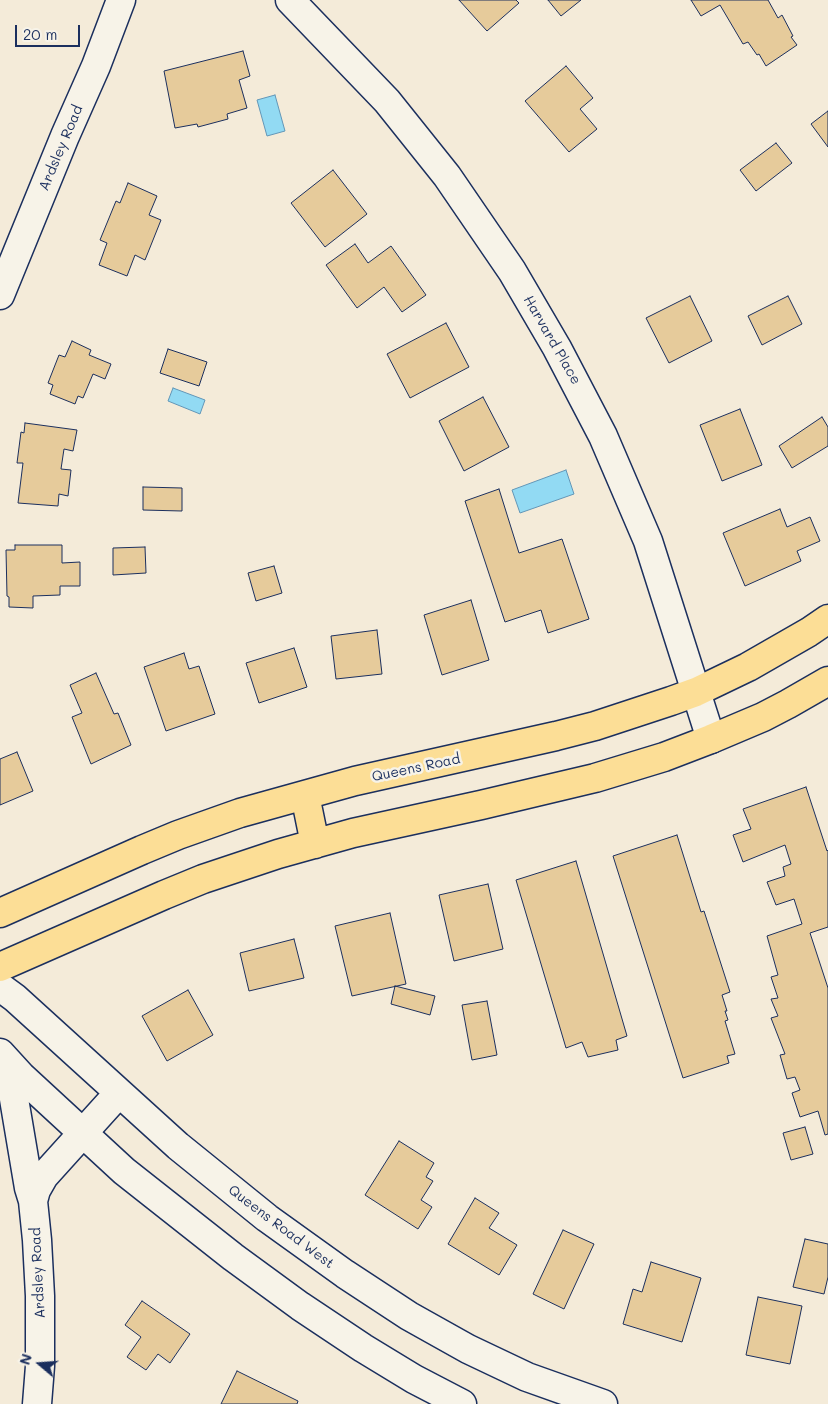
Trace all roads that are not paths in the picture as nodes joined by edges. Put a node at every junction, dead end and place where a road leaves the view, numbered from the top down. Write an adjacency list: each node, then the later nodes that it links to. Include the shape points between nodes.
1 (121, 0): 3 (street, Ardsley Road)
2 (290, 0): 6 (street, Harvard Place, via 387,101 447,176 512,271 603,436 648,541)
3 (0, 295)
4 (828, 619): 6 (main road, Queens Road, via 748,667)
5 (828, 681): 7 (main road, via 762,717)
6 (696, 692): 7 (street, Harvard Place); 8 (main road, Queens Road, via 556,736)
7 (711, 739): 9 (main road, via 595,778)
8 (305, 795): 9 (main road); 10 (main road, Queens Road, via 178,835)
9 (315, 844): 11 (main road, via 203,879)
10 (0, 913)
11 (0, 967)
12 (0, 987): 14 (street, Queens Road West)
13 (0, 1053): 15 (street); 16 (street, Ardsley Road, via 8,1071)
14 (118, 1094): 15 (street); 19 (street, Queens Road West, via 267,1218 409,1316 527,1377)
15 (83, 1133): 16 (street, via 44,1176); 18 (street, via 158,1199 286,1296 390,1365)
16 (33, 1201): 17 (street, Ardsley Road, via 40,1296)
17 (37, 1404)
18 (462, 1404)
19 (603, 1404)

